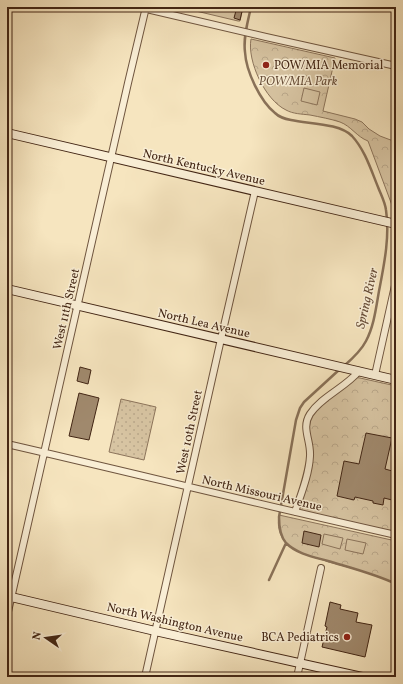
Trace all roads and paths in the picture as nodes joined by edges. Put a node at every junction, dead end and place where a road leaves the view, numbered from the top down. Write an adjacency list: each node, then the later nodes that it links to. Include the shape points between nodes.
1 (138, 7): 2 (street)
2 (146, 8): 3 (street); 5 (street, West 11th Street)
3 (396, 66)
4 (7, 133): 5 (street, North Kentucky Avenue)
5 (111, 158): 6 (street, North Kentucky Avenue); 10 (street, West 11th Street)
6 (255, 191): 7 (street, North Kentucky Avenue); 11 (street, West 10th Street)
7 (395, 224)
8 (396, 281): 13 (street)
9 (7, 289): 10 (street, North Lea Avenue)
10 (78, 306): 11 (street, North Lea Avenue); 16 (street, West 11th Street)
11 (221, 340): 12 (street, North Lea Avenue); 17 (street, West 10th Street)
12 (356, 370): 13 (street, North Lea Avenue); 18 (street, via 348,382 315,408 307,420 310,460)
13 (375, 375): 14 (street, North Lea Avenue)
14 (396, 380)
15 (7, 444): 16 (street, North Missouri Avenue)
16 (44, 453): 17 (street, North Missouri Avenue); 21 (street, West 11th Street)
17 (188, 486): 18 (street, North Missouri Avenue); 23 (street, West 10th Street)
18 (295, 512): 19 (street, North Missouri Avenue)
19 (396, 535)
20 (321, 568): 24 (street)
21 (9, 596): 22 (street, West 11th Street); 23 (street, North Washington Avenue)
22 (7, 616)
23 (155, 631): 24 (street, North Washington Avenue); 25 (street, West 10th Street)
24 (300, 663): 26 (street); 27 (street, North Washington Avenue)
25 (145, 677)
26 (297, 677)
27 (362, 677)

